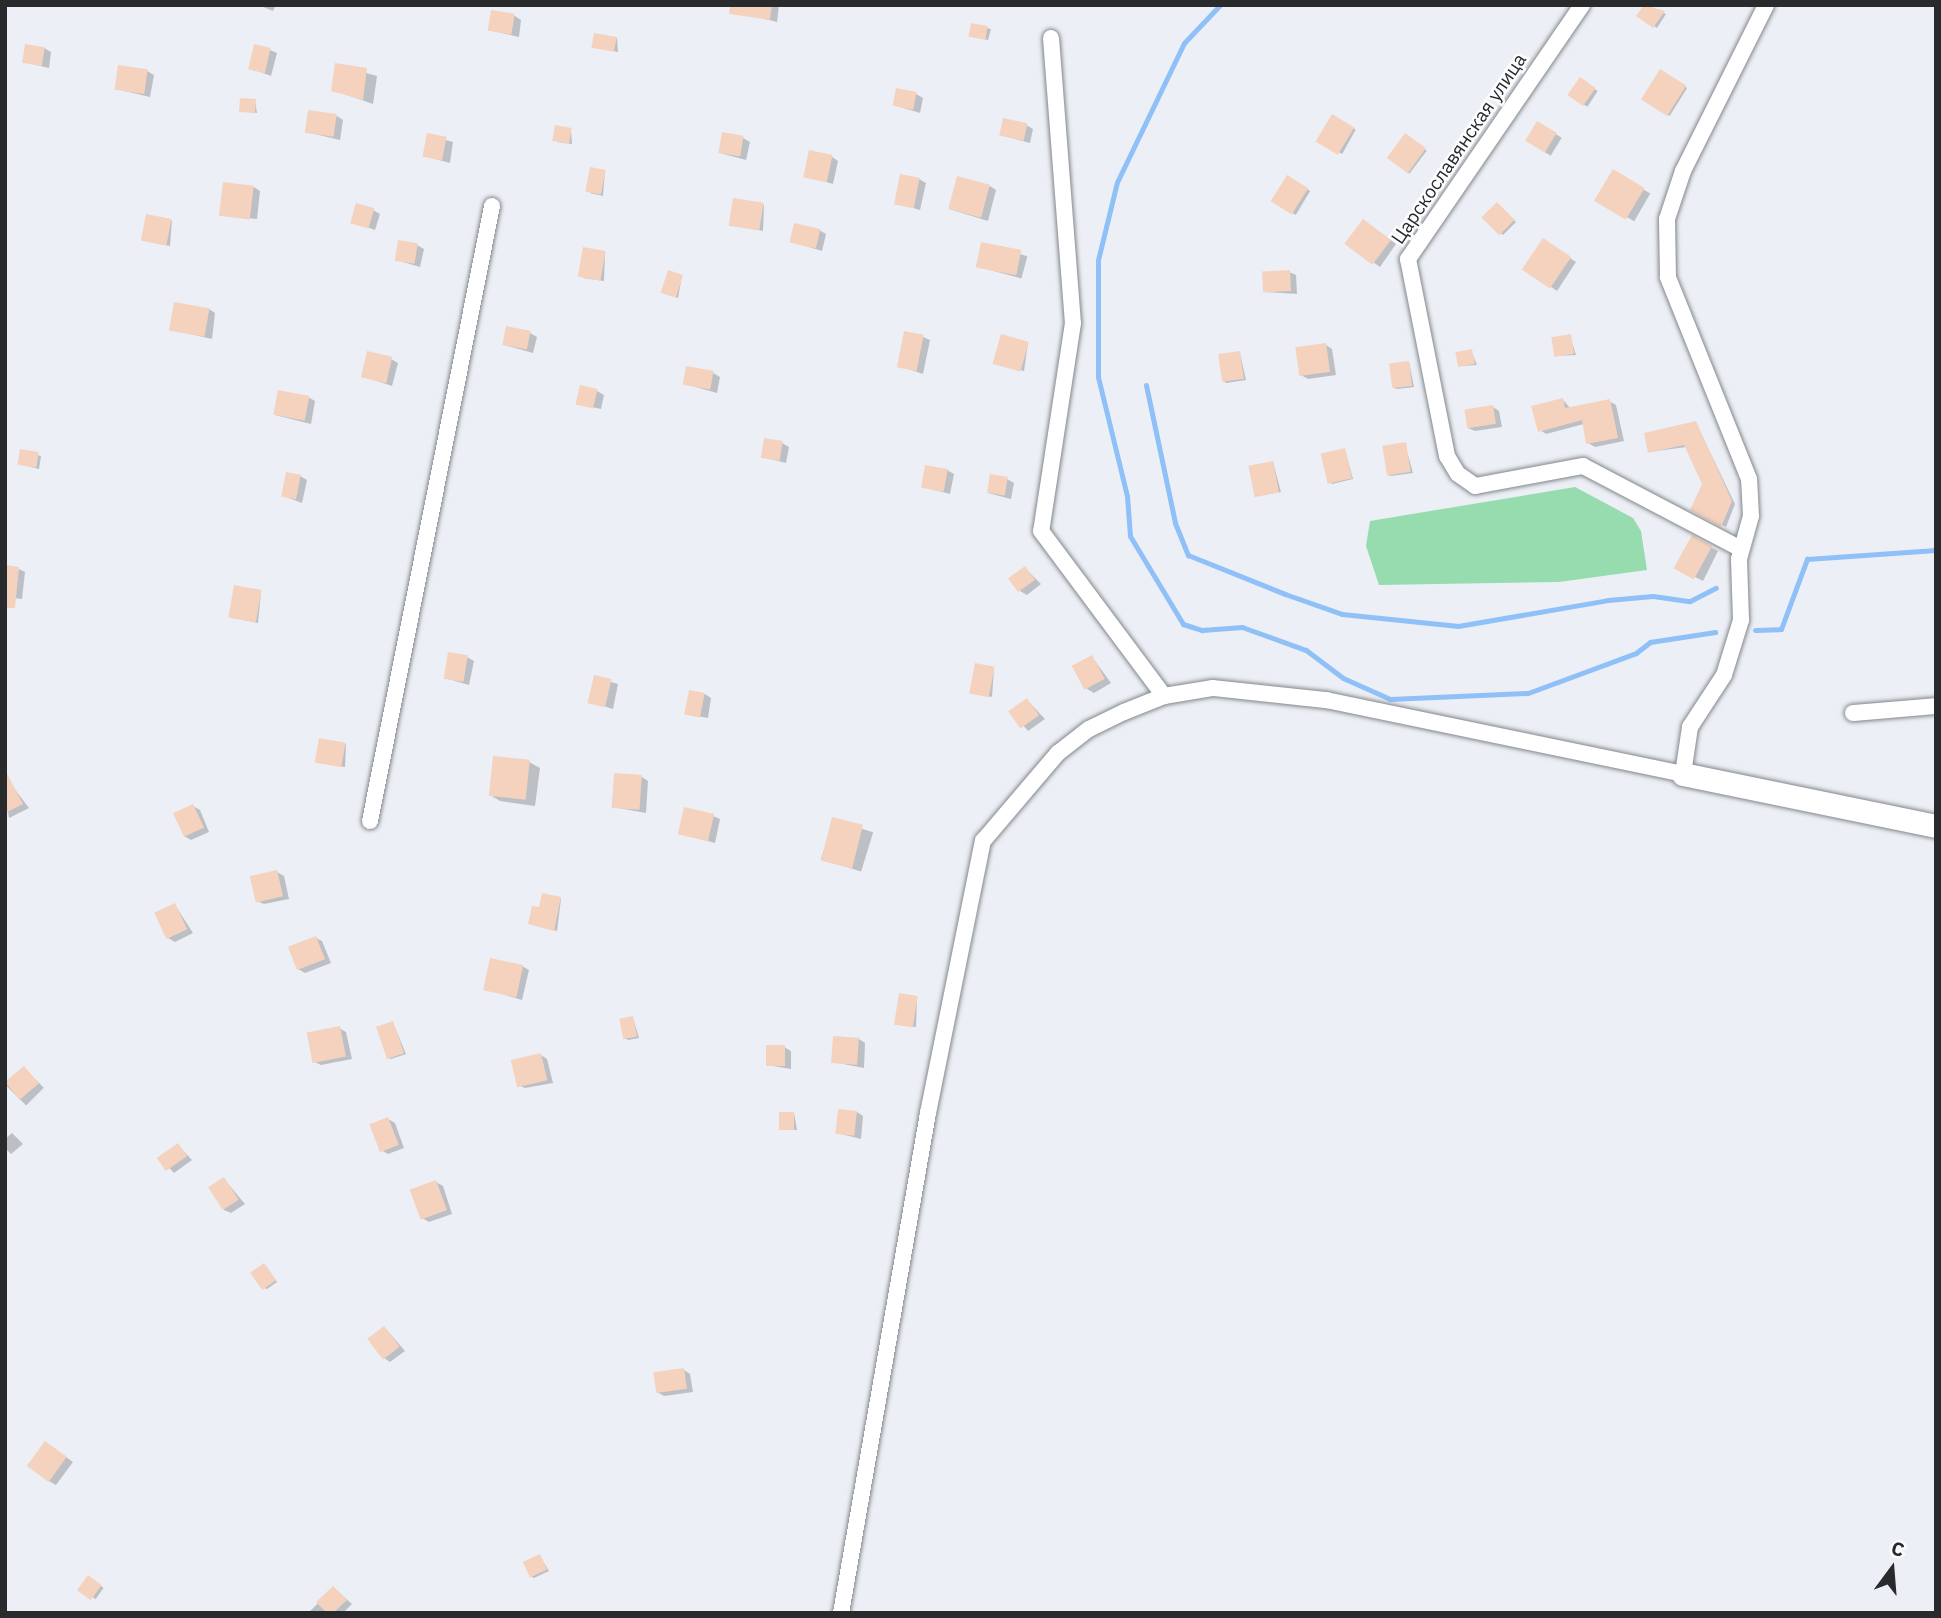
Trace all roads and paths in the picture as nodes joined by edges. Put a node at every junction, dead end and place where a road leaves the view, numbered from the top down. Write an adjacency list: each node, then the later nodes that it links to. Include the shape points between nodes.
1 (1582, 5): 5 (street, Царскославянская улица, via 1408,259 1447,456 1458,474 1475,486 1583,466)
2 (1766, 5): 5 (street, via 1683,171 1667,219 1668,277 1749,479 1751,516)
3 (1051, 38): 6 (street, via 1073,323 1041,531)
4 (492, 206): 10 (street)
5 (1741, 550): 9 (street, via 1741,620 1724,675 1690,727)
6 (1164, 696): 9 (street, via 1213,688 1314,698); 12 (street, via 1089,729 1058,753 983,841 928,1113)
7 (1936, 706): 8 (street)
8 (1853, 713)
9 (1683, 774): 11 (street)
10 (370, 821)
11 (1936, 826)
12 (841, 1613)

